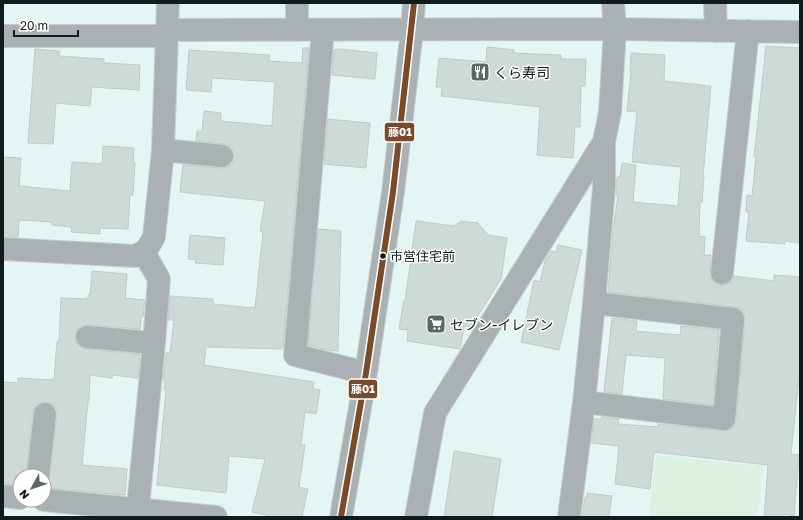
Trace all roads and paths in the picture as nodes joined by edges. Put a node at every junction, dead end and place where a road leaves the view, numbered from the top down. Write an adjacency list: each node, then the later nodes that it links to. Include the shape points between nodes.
1 (168, 3): 13 (street)
2 (297, 3): 7 (street)
3 (414, 3): 9 (street)
4 (613, 3): 6 (street)
5 (715, 3): 10 (street)
6 (615, 29): 9 (street); 10 (street); 15 (street, via 610,112)
7 (297, 30): 8 (street); 13 (street)
8 (323, 30): 9 (street); 24 (street, via 296,355)
9 (412, 30): 24 (street, via 393,192)
10 (716, 31): 11 (street)
11 (748, 31): 12 (street); 20 (street)
12 (800, 32)
13 (167, 33): 14 (street); 16 (street)
14 (3, 36)
15 (604, 142): 21 (street, via 604,187); 32 (street, via 435,413)
16 (163, 150): 17 (street); 19 (street, via 154,237)
17 (222, 156)
18 (3, 249): 19 (street, via 135,256)
19 (144, 253): 23 (street, via 159,279)
20 (722, 273)
21 (594, 303): 25 (street); 25 (street, via 733,319 724,419)
22 (87, 337): 23 (street)
23 (154, 343): 29 (street)
24 (366, 373): 31 (street)
25 (584, 402): 33 (street)
26 (45, 414): 27 (street)
27 (39, 468)
28 (52, 501): 29 (street)
29 (137, 513): 30 (street)
30 (216, 517)
31 (341, 517)
32 (416, 517)
33 (569, 517)

